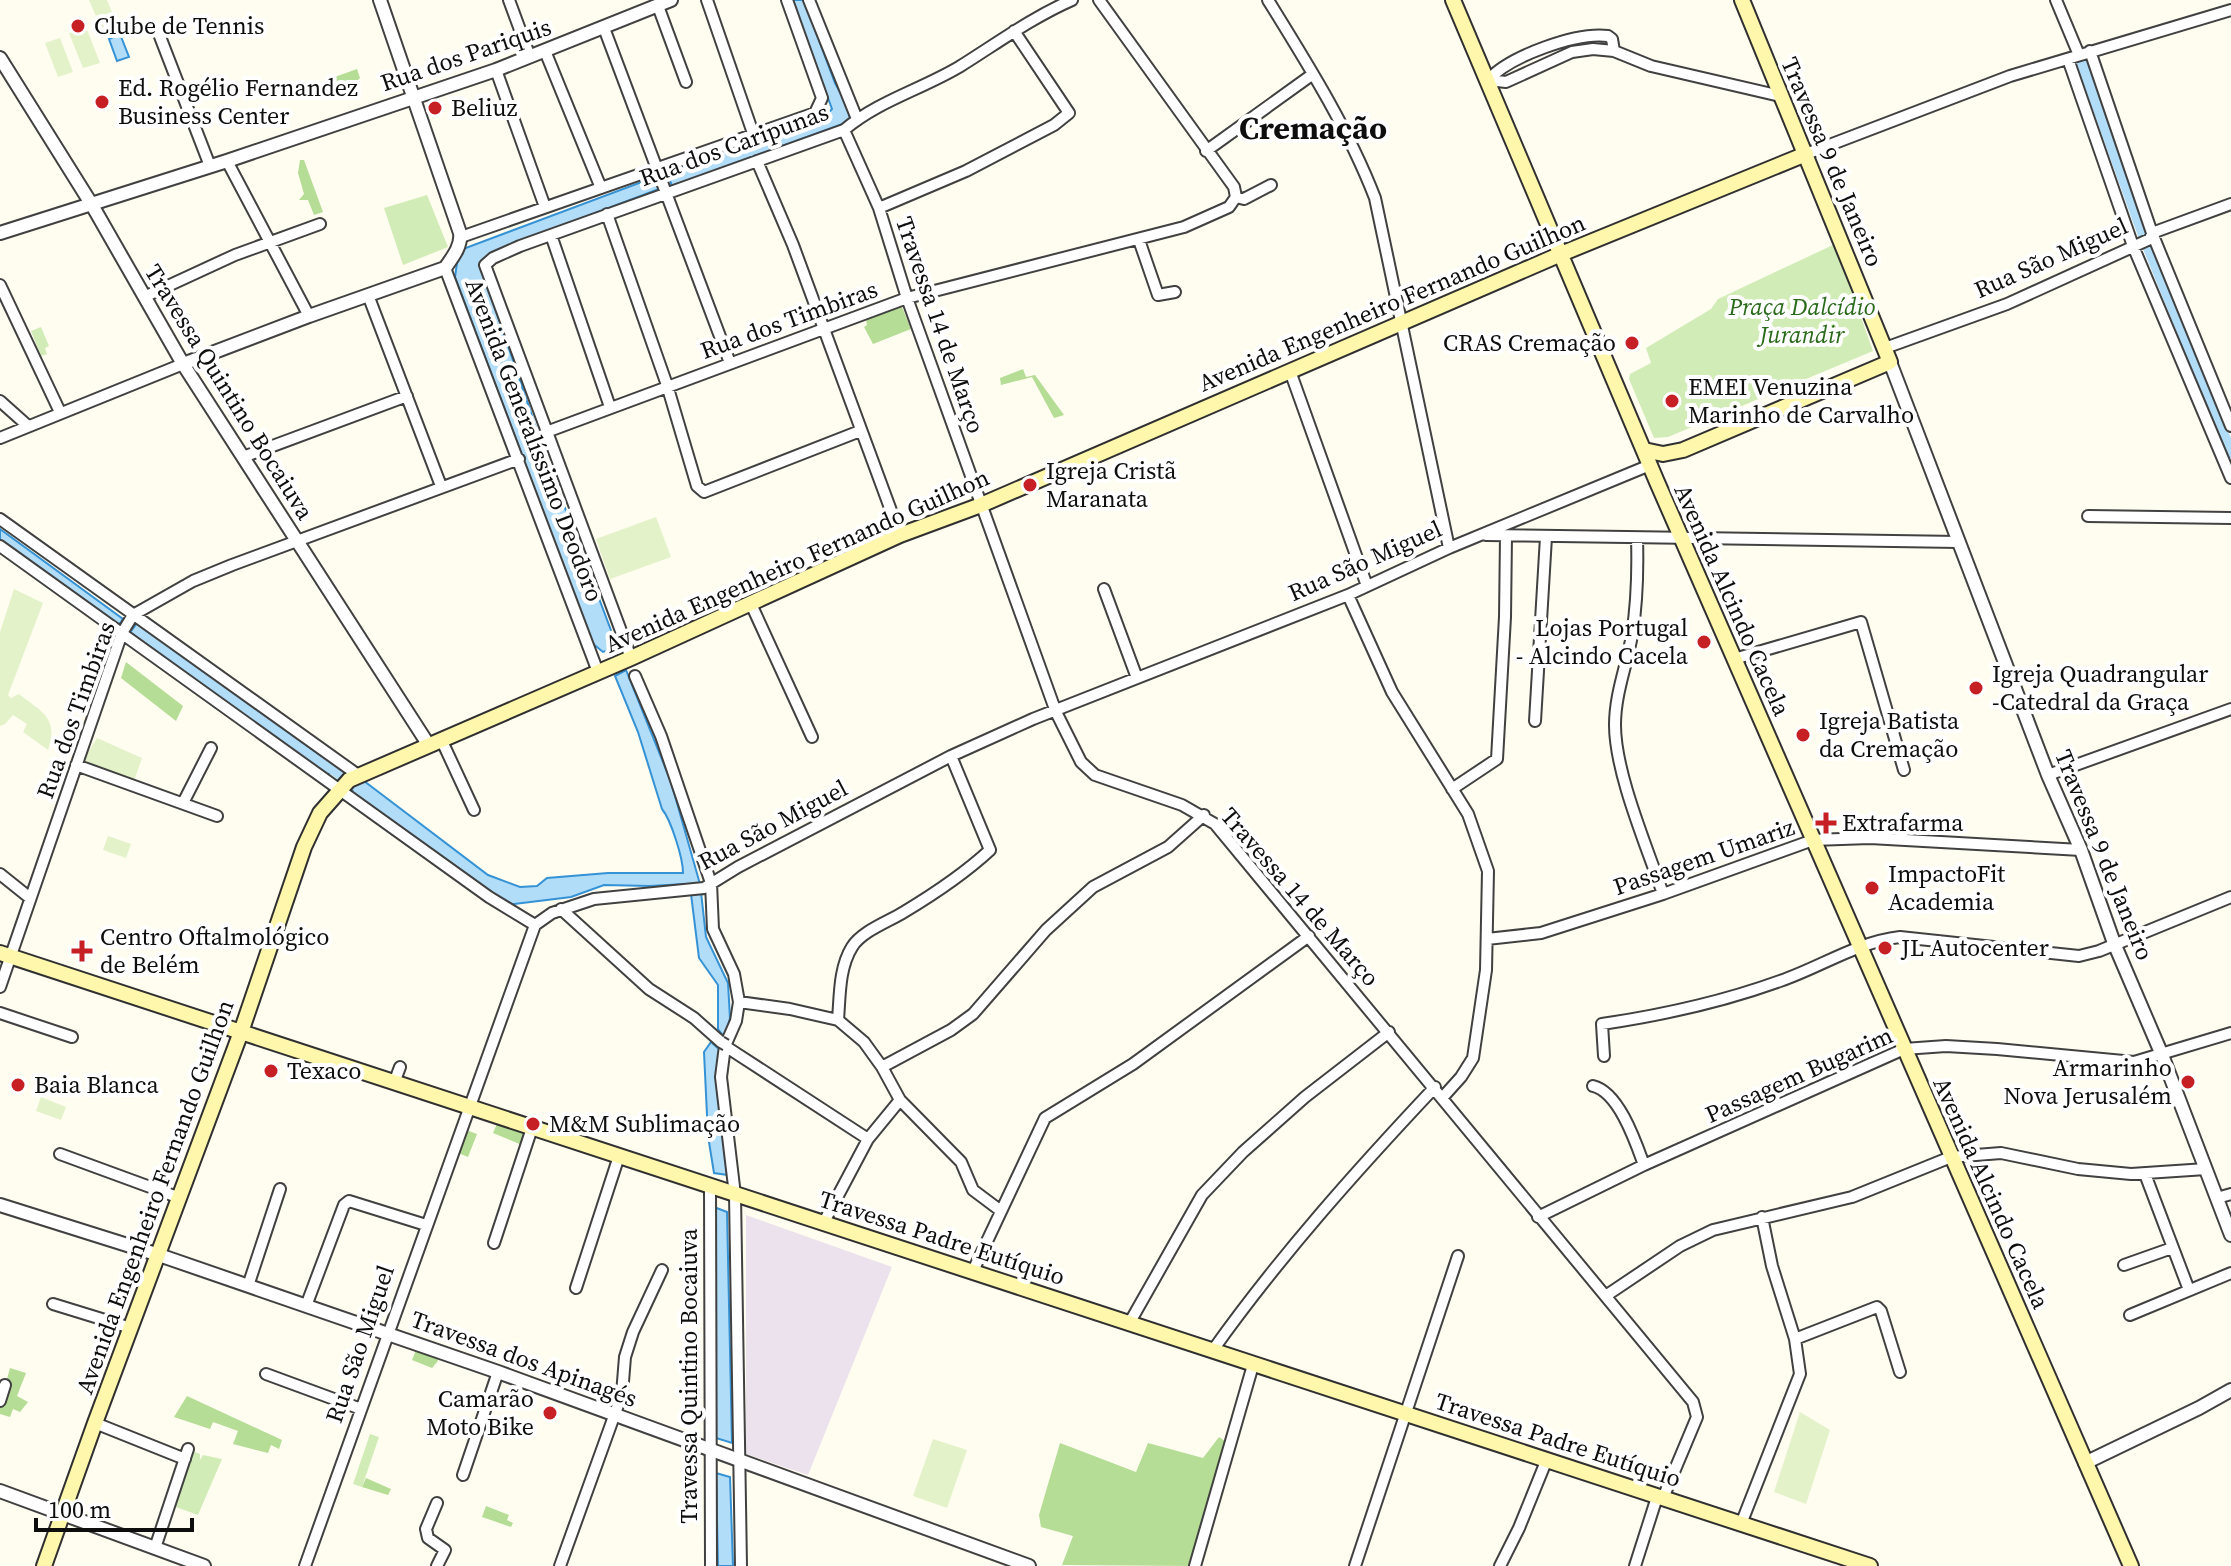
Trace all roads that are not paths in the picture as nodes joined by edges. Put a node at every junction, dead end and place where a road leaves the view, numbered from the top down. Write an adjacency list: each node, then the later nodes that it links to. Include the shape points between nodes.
1 (380, 0): 27 (street)
2 (509, 0): 20 (street)
3 (671, 0): 13 (street, Rua dos Pariquis)
4 (707, 0): 30 (street)
5 (787, 0): 30 (street, Rua dos Caripunas, via 822,98 813,115)
6 (809, 0): 28 (street)
7 (1072, 0): 16 (street, Rua dos Caripunas)
8 (1099, 0): 31 (street)
9 (1268, 0): 23 (street)
10 (1453, 0): 24 (main road, Avenida Alcindo Cacela)
11 (1742, 0): 26 (main road, Travessa 9 de Janeiro)
12 (2056, 0): 19 (street)
13 (649, 5): 15 (street, Rua dos Pariquis); 25 (street)
14 (2228, 7): 19 (street, Avenida Engenheiro Fernando Guilhon)
15 (604, 28): 18 (street, Rua dos Pariquis); 36 (street)
16 (1014, 31): 28 (street, Rua dos Caripunas, via 958,67); 44 (street, via 1069,113 966,171)
17 (159, 34): 35 (street)
18 (545, 51): 20 (street, Rua dos Pariquis); 38 (street)
19 (2079, 55): 32 (street, Avenida Engenheiro Fernando Guilhon, via 1940,101); 49 (street); 53 (street)
20 (530, 57): 22 (street, Rua dos Pariquis)
21 (0, 58): 42 (street, Travessa Quintino Bocaiuva)
22 (496, 70): 27 (street, Rua dos Pariquis); 43 (street)
23 (1313, 74): 31 (street); 63 (street, via 1375,198)
24 (1488, 80): 26 (street, via 1499,68 1573,38 1608,36 1614,51 1651,66); 54 (main road, Avenida Alcindo Cacela)
25 (686, 82)
26 (1780, 96): 32 (main road, Travessa 9 de Janeiro)
27 (412, 97): 33 (street, Rua dos Pariquis); 50 (street)
28 (857, 119): 29 (street, Rua dos Caripunas)
29 (844, 130): 34 (street, Rua dos Caripunas); 44 (street, Travessa 14 de Março)
30 (754, 136): 36 (street, Rua dos Caripunas)
31 (1206, 151): 40 (street)
32 (1806, 154): 54 (main road, Avenida Engenheiro Fernando Guilhon); 65 (main road, Travessa 9 de Janeiro)
33 (227, 161): 35 (street, Rua dos Pariquis); 52 (street)
34 (757, 161): 39 (street, Rua dos Caripunas); 64 (street)
35 (210, 166): 42 (street, Rua dos Pariquis)
36 (658, 169): 38 (street, Rua dos Caripunas); 39 (street)
37 (1271, 185): 40 (street, Rua dos Timbiras, via 1244,199)
38 (601, 188): 43 (street, Rua dos Caripunas)
39 (666, 192): 45 (street, Rua dos Caripunas); 66 (street)
40 (1236, 197): 51 (street, Rua dos Timbiras, via 1220,212)
41 (2231, 204): 49 (street, Rua São Miguel)
42 (92, 205): 47 (street, Rua dos Pariquis); 60 (street, Travessa Quintino Bocaiuva)
43 (545, 207): 50 (street, Rua dos Caripunas)
44 (879, 208): 61 (street, Travessa 14 de Março)
45 (607, 214): 48 (street, Rua dos Caripunas); 69 (street)
46 (320, 224): 52 (street)
47 (0, 233)
48 (551, 235): 55 (street, Rua dos Caripunas); 72 (street)
49 (2151, 236): 53 (street, Rua São Miguel); 74 (street)
50 (461, 237): 56 (street, Avenida Generalíssimo Deodoro)
51 (1139, 240): 58 (street, via 1158,295); 61 (street, Rua dos Timbiras)
52 (270, 241): 60 (street); 62 (street)
53 (2133, 246): 65 (street, Rua São Miguel); 83 (street)
54 (1561, 254): 63 (main road, Avenida Engenheiro Fernando Guilhon); 81 (main road, Avenida Alcindo Cacela)
55 (485, 265): 76 (street, Avenida Generalíssimo Deodoro)
56 (445, 268): 59 (street); 82 (street, Avenida Generalíssimo Deodoro)
57 (0, 285): 73 (street)
58 (1175, 292)
59 (368, 295): 62 (street); 70 (street)
60 (144, 297): 67 (street, Travessa Quintino Bocaiuva)
61 (907, 298): 64 (street, Rua dos Timbiras); 86 (street, Travessa 14 de Março)
62 (309, 316): 67 (street)
63 (1400, 325): 68 (main road, Avenida Engenheiro Fernando Guilhon); 99 (street)
64 (824, 328): 66 (street, Rua dos Timbiras); 77 (street)
65 (1888, 355): 79 (main road, Rua São Miguel); 97 (street, Travessa 9 de Janeiro)
66 (730, 363): 69 (street, Rua dos Timbiras)
67 (183, 364): 73 (street); 80 (street, Travessa Quintino Bocaiuva)
68 (1290, 371): 86 (main road, Avenida Engenheiro Fernando Guilhon); 100 (street)
69 (667, 385): 72 (street, Rua dos Timbiras); 77 (street, via 697,486 704,492)
70 (407, 396): 80 (street); 85 (street)
71 (0, 401): 75 (street)
72 (610, 407): 76 (street, Rua dos Timbiras)
73 (60, 412): 75 (street)
74 (2230, 424)
75 (28, 426): 78 (street)
76 (549, 431): 106 (street, Avenida Generalíssimo Deodoro)
77 (860, 431): 90 (street)
78 (0, 438)
79 (1683, 450): 81 (main road, Rua São Miguel); 84 (main road, Rua São Miguel, via 1667,462)
80 (243, 457): 96 (street, Travessa Quintino Bocaiuva)
81 (1647, 458): 84 (main road, Avenida Alcindo Cacela); 91 (street, Rua São Miguel)
82 (519, 459): 85 (street, Rua dos Timbiras); 108 (street, Avenida Generalíssimo Deodoro)
83 (2231, 478)
84 (1657, 482): 95 (main road, Avenida Alcindo Cacela)
85 (441, 486): 96 (street, Rua dos Timbiras)
86 (981, 505): 90 (main road, Avenida Engenheiro Fernando Guilhon); 112 (street, Travessa 14 de Março)
87 (2088, 516): 88 (street)
88 (2231, 518)
89 (0, 519): 104 (street)
90 (900, 535): 103 (main road, Avenida Engenheiro Fernando Guilhon)
91 (1480, 535): 92 (street); 99 (street, Rua São Miguel)
92 (1506, 536): 93 (street); 123 (street, via 1497,759)
93 (1546, 537): 94 (street); 113 (street)
94 (1637, 538): 95 (street); 132 (street, via 1638,582 1632,637 1617,695 1616,740)
95 (1681, 538): 97 (street); 107 (main road, Avenida Alcindo Cacela)
96 (295, 540): 104 (street, Rua dos Timbiras, via 193,581); 115 (street, Travessa Quintino Bocaiuva)
97 (1959, 542): 121 (street, Travessa 9 de Janeiro)
98 (0, 546): 105 (street)
99 (1449, 548): 100 (street, Rua São Miguel)
100 (1367, 586): 102 (street, Rua São Miguel)
101 (1104, 589): 110 (street)
102 (1348, 595): 110 (street, Rua São Miguel); 123 (street, via 1392,692)
103 (751, 604): 106 (main road, Avenida Engenheiro Fernando Guilhon); 114 (street)
104 (133, 615): 105 (street, Rua dos Timbiras); 120 (street)
105 (122, 633): 118 (street, Rua dos Timbiras); 122 (street)
106 (631, 658): 108 (main road, Avenida Engenheiro Fernando Guilhon)
107 (1734, 659): 119 (street, via 1861,622); 128 (main road, Avenida Alcindo Cacela)
108 (598, 672): 115 (main road, Avenida Engenheiro Fernando Guilhon)
109 (635, 676): 131 (street, via 661,736)
110 (1137, 678): 112 (street, Rua São Miguel)
111 (2231, 709): 121 (street)
112 (1056, 712): 117 (street, Rua São Miguel); 126 (street, Travessa 14 de Março, via 1081,762 1095,775)
113 (1535, 721)
114 (812, 737)
115 (434, 742): 120 (main road, Avenida Engenheiro Fernando Guilhon); 125 (street)
116 (211, 748): 124 (street)
117 (951, 756): 131 (street, Rua São Miguel); 145 (street, via 990,850 919,903 857,939 845,960)
118 (76, 765): 124 (street); 134 (street, Rua dos Timbiras)
119 (1904, 770)
120 (358, 775): 122 (main road, Avenida Engenheiro Fernando Guilhon)
121 (2048, 775): 129 (street, Travessa 9 de Janeiro)
122 (340, 788): 136 (street); 146 (main road, Avenida Engenheiro Fernando Guilhon, via 320,813 304,847)
123 (1452, 789): 138 (street, via 1476,831 1488,871)
124 (183, 803): 127 (street)
125 (474, 810)
126 (1204, 815): 137 (street, Travessa 14 de Março); 155 (street, via 1168,847 1093,887 1046,930 973,1014)
127 (217, 816)
128 (1813, 840): 129 (street, Passagem Umariz, via 1870,838); 132 (street, Passagem Umariz); 140 (main road, Avenida Alcindo Cacela)
129 (2081, 850): 139 (street, Travessa 9 de Janeiro)
130 (0, 874): 134 (street)
131 (708, 886): 135 (street, Rua São Miguel, via 594,899); 143 (street, via 713,929 734,974)
132 (1663, 894): 138 (street, Passagem Umariz, via 1541,933)
133 (2231, 897): 139 (street)
134 (30, 898): 141 (street, Rua dos Timbiras)
135 (561, 909): 136 (street, Rua São Miguel); 150 (street, via 649,989)
136 (535, 925): 161 (street, Rua São Miguel)
137 (1309, 936): 147 (street, Travessa 14 de Março); 177 (street, via 1133,1064 1045,1118)
138 (1487, 939): 159 (street, via 1473,1058)
139 (2114, 943): 140 (street, via 2079,956 1900,937); 152 (street, Travessa 9 de Janeiro)
140 (1859, 947): 151 (main road, Avenida Alcindo Cacela); 153 (street, via 1783,981 1704,1006 1602,1024)
141 (6, 955): 142 (street, Rua dos Timbiras); 146 (main road, Travessa Padre Eutíquio)
142 (0, 987)
143 (739, 1002): 145 (street); 150 (street, Travessa Quintino Bocaiuva)
144 (0, 1013): 149 (street)
145 (838, 1020): 155 (street)
146 (241, 1032): 156 (main road, Travessa Padre Eutíquio); 174 (main road, Avenida Engenheiro Fernando Guilhon)
147 (1389, 1032): 158 (street, Travessa 14 de Março); 198 (street, via 1305,1097 1202,1195)
148 (2231, 1033): 152 (street, Passagem Bugarim)
149 (72, 1037)
150 (724, 1044): 163 (street); 173 (street, Travessa Quintino Bocaiuva, via 721,1084)
151 (1904, 1049): 152 (street, Passagem Bugarim, via 1971,1047 2134,1062); 166 (main road, Avenida Alcindo Cacela); 167 (street, Passagem Bugarim)
152 (2162, 1055): 168 (street, Travessa 9 de Janeiro)
153 (1604, 1056)
154 (400, 1067): 156 (street)
155 (882, 1067): 160 (street)
156 (394, 1083): 161 (main road, Travessa Padre Eutíquio)
157 (1593, 1086): 167 (street, via 1614,1103 1633,1133)
158 (1435, 1087): 159 (street, Travessa 14 de Março); 202 (street, via 1292,1246)
159 (1443, 1097): 178 (street, Travessa 14 de Março)
160 (900, 1100): 163 (street); 177 (street, via 961,1162 973,1190)
161 (471, 1107): 162 (main road, Travessa Padre Eutíquio); 181 (street, Rua São Miguel)
162 (532, 1128): 165 (main road, Travessa Padre Eutíquio); 183 (street)
163 (868, 1139): 180 (street)
164 (60, 1154): 174 (street)
165 (619, 1156): 170 (main road, Travessa Padre Eutíquio); 192 (street)
166 (1951, 1157): 169 (street, via 2001,1153 2078,1169); 179 (street, via 1852,1197); 217 (main road, Avenida Alcindo Cacela)
167 (1644, 1165): 178 (street, Passagem Bugarim)
168 (2206, 1169): 169 (street); 175 (street, Travessa 9 de Janeiro)
169 (2145, 1174): 184 (street)
170 (710, 1186): 173 (main road, Travessa Padre Eutíquio); 214 (street, Travessa Quintino Bocaiuva)
171 (280, 1189): 191 (street)
172 (2231, 1194): 175 (street)
173 (735, 1195): 180 (main road, Travessa Padre Eutíquio); 215 (street, Travessa Quintino Bocaiuva)
174 (180, 1198): 185 (main road, Avenida Engenheiro Fernando Guilhon)
175 (2217, 1198): 182 (street, Travessa 9 de Janeiro)
176 (0, 1205): 185 (street, Travessa dos Apinagés)
177 (1001, 1211): 189 (street)
178 (1538, 1217): 194 (street, Travessa 14 de Março)
179 (1762, 1217): 194 (street, via 1713,1230 1680,1246); 201 (street)
180 (824, 1222): 189 (main road, Travessa Padre Eutíquio)
181 (426, 1225): 196 (street, via 353,1200 344,1205); 200 (street, Rua São Miguel)
182 (2231, 1235)
183 (494, 1243)
184 (2172, 1248): 187 (street); 193 (street)
185 (159, 1255): 191 (street, Travessa dos Apinagés); 199 (main road, Avenida Engenheiro Fernando Guilhon)
186 (1458, 1256): 211 (street)
187 (2124, 1265)
188 (662, 1270): 212 (street, via 633,1332)
189 (973, 1271): 198 (main road, Travessa Padre Eutíquio)
190 (2231, 1273): 193 (street)
191 (248, 1286): 196 (street, Travessa dos Apinagés)
192 (576, 1288)
193 (2189, 1290): 197 (street)
194 (1607, 1295): 220 (street, Travessa 14 de Março, via 1697,1409)
195 (53, 1304): 199 (street)
196 (306, 1306): 200 (street, Travessa dos Apinagés)
197 (2130, 1315)
198 (1130, 1322): 202 (main road, Travessa Padre Eutíquio)
199 (131, 1328): 213 (main road, Avenida Engenheiro Fernando Guilhon)
200 (387, 1332): 204 (street, Travessa dos Apinagés); 210 (street, Rua São Miguel)
201 (1795, 1339): 205 (street, via 1877,1307); 223 (street, via 1800,1374)
202 (1213, 1350): 203 (main road, Travessa Padre Eutíquio)
203 (1253, 1365): 211 (main road, Travessa Padre Eutíquio); 233 (street)
204 (498, 1372): 212 (street, Travessa dos Apinagés); 218 (street)
205 (1900, 1372)
206 (266, 1374): 210 (street)
207 (5, 1385): 209 (street)
208 (2231, 1390): 217 (street)
209 (0, 1401)
210 (361, 1409): 227 (street, Rua São Miguel)
211 (1405, 1413): 216 (main road, Travessa Padre Eutíquio); 234 (street)
212 (613, 1415): 214 (street, Travessa dos Apinagés); 229 (street)
213 (95, 1423): 222 (main road, Avenida Engenheiro Fernando Guilhon); 224 (street, via 186,1454)
214 (712, 1449): 215 (street, Travessa dos Apinagés); 230 (street, Travessa Quintino Bocaiuva)
215 (738, 1459): 231 (street, Travessa Quintino Bocaiuva); 232 (street, Travessa dos Apinagés)
216 (1547, 1459): 220 (main road, Travessa Padre Eutíquio); 235 (street)
217 (2085, 1463): 238 (main road, Avenida Alcindo Cacela)
218 (463, 1475)
219 (0, 1491): 222 (street)
220 (1660, 1498): 223 (main road, Travessa Padre Eutíquio); 236 (street)
221 (437, 1503): 228 (street, via 426,1529 428,1538 445,1550)
222 (64, 1513): 224 (street); 225 (main road, Avenida Engenheiro Fernando Guilhon)
223 (1741, 1524): 237 (main road, Travessa Padre Eutíquio)
224 (155, 1548): 226 (street)
225 (44, 1566)
226 (204, 1566)
227 (305, 1566)
228 (437, 1566)
229 (560, 1566)
230 (711, 1566)
231 (741, 1566)
232 (1029, 1566)
233 (1195, 1566)
234 (1355, 1566)
235 (1500, 1566)
236 (1635, 1566)
237 (1870, 1566)
238 (2131, 1566)

